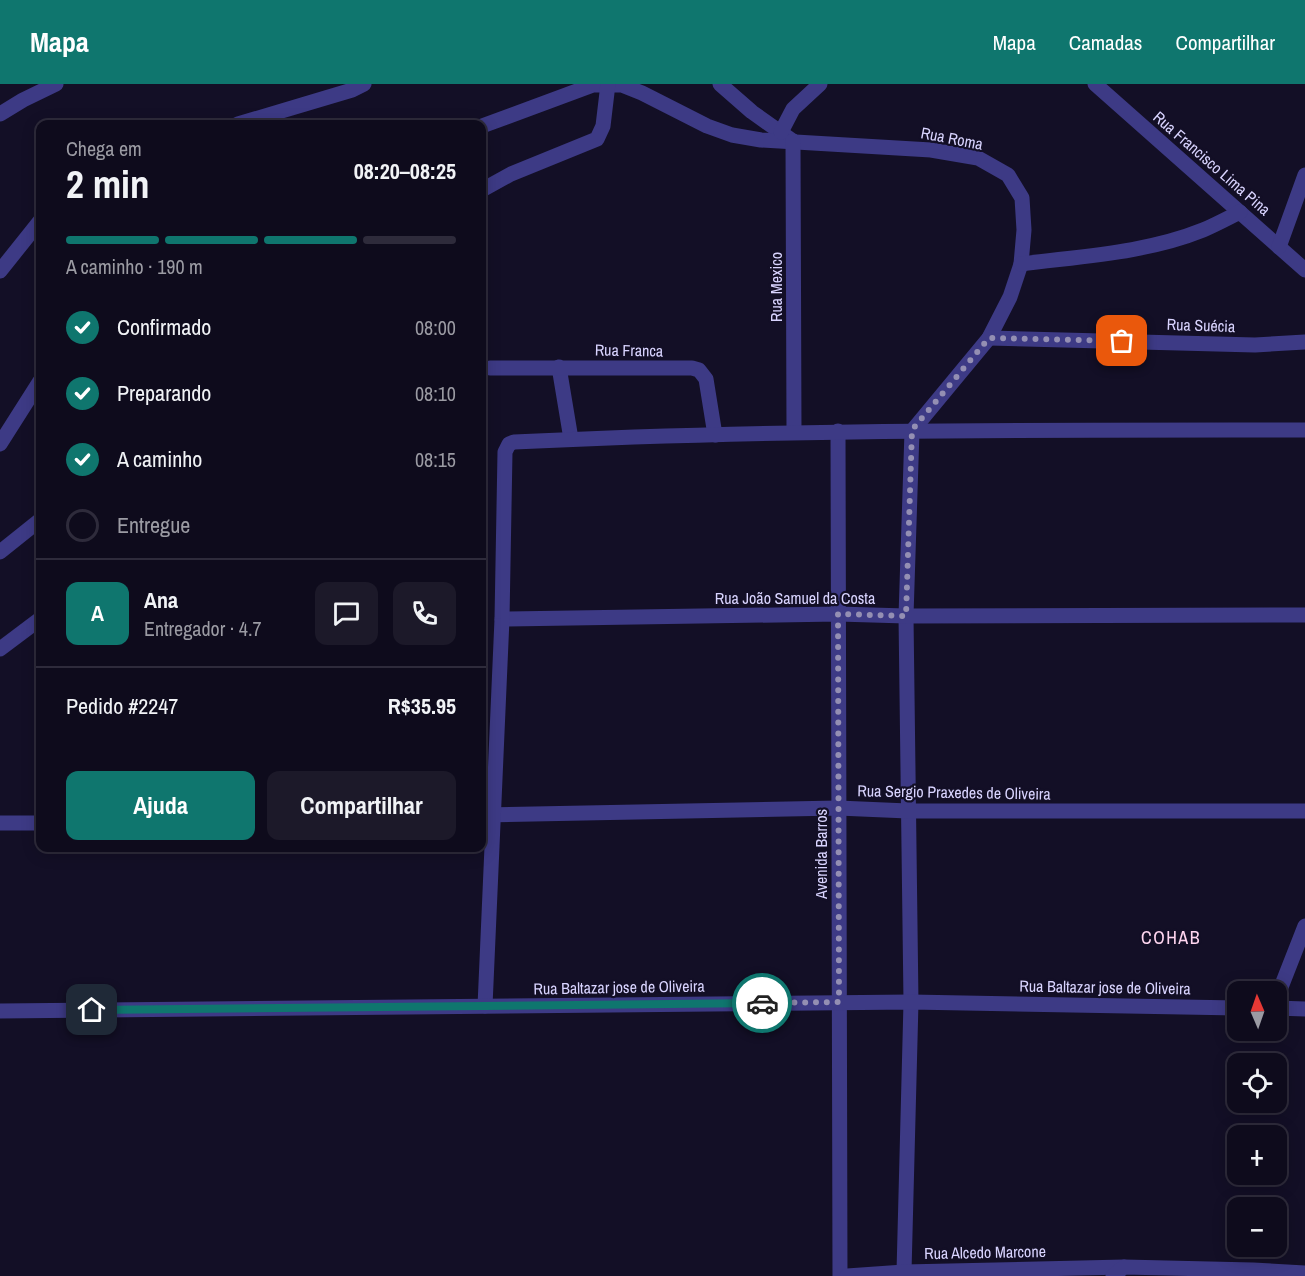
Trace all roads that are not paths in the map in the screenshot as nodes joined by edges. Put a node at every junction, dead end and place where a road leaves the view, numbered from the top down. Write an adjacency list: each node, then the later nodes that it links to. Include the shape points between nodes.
1 (57, 84): 7 (street)
2 (364, 84): 8 (street)
3 (608, 84): 9 (street, via 568,93); 10 (street, Rua Roma, via 642,93 732,135 761,140); 12 (street, via 603,126 597,139)
4 (720, 84): 10 (street)
5 (820, 84): 10 (street, via 792,109)
6 (1095, 84): 13 (street, Rua Francisco Lima Pina)
7 (0, 114)
8 (251, 120)
9 (486, 124)
10 (787, 137): 16 (street, Rua Roma, via 978,158 1008,175 1022,198); 27 (street, Rua Mexico)
11 (1305, 175): 15 (street)
12 (486, 188)
13 (1240, 212): 15 (street, Rua Francisco Lima Pina); 16 (street, via 1168,241 1130,250)
14 (36, 226): 18 (street)
15 (1279, 246): 17 (street, Rua Francisco Lima Pina)
16 (1021, 264): 19 (street, Rua Roma, via 1010,297)
17 (1305, 270)
18 (0, 271)
19 (989, 338): 20 (street, Rua Suécia, via 1255,345); 24 (street, Rua Roma)
20 (1305, 342)
21 (559, 367): 22 (street, Rua Franca); 28 (street, Rua Franca, via 699,370 706,380); 29 (street)
22 (490, 368)
23 (36, 387): 30 (street)
24 (912, 430): 25 (street); 26 (street); 35 (street)
25 (1305, 430)
26 (838, 431): 27 (street); 33 (street, Avenida Barros)
27 (794, 432): 28 (street)
28 (715, 435): 29 (street)
29 (571, 439): 36 (street, via 514,442 505,452)
30 (0, 444)
31 (36, 523): 32 (street)
32 (0, 552)
33 (838, 614): 35 (street, Rua João Samuel da Costa); 36 (street, Rua João Samuel da Costa); 39 (street, Avenida Barros)
34 (1305, 615): 35 (street, Rua João Samuel da Costa)
35 (906, 616): 41 (street)
36 (502, 618): 42 (street)
37 (36, 623): 38 (street)
38 (0, 649)
39 (838, 808): 41 (street, Rua Sergio Praxedes de Oliveira); 42 (street, Rua Sergio Praxedes de Oliveira); 47 (street, Avenida Barros)
40 (1305, 811): 41 (street, Rua Sergio Praxedes de Oliveira)
41 (908, 812): 48 (street)
42 (488, 814): 49 (street)
43 (36, 822): 44 (street)
44 (0, 823)
45 (1305, 926): 46 (street)
46 (1283, 981)
47 (839, 1002): 48 (street, Rua Baltazar jose de Oliveira); 49 (street, Rua Baltazar jose de Oliveira); 57 (street, Avenida Barros)
48 (910, 1002): 50 (street, Rua Baltazar jose de Oliveira); 55 (street)
49 (485, 1006): 53 (street, Rua Baltazar jose de Oliveira)
50 (1227, 1008)
51 (1287, 1008): 52 (street)
52 (1305, 1009)
53 (0, 1011)
54 (1118, 1271): 55 (street, Rua Alcedo Marcone); 56 (street, Rua Alcedo Marcone)
55 (904, 1272): 58 (street, Rua Alcedo Marcone)
56 (1305, 1273)
57 (840, 1276)
58 (848, 1276)

